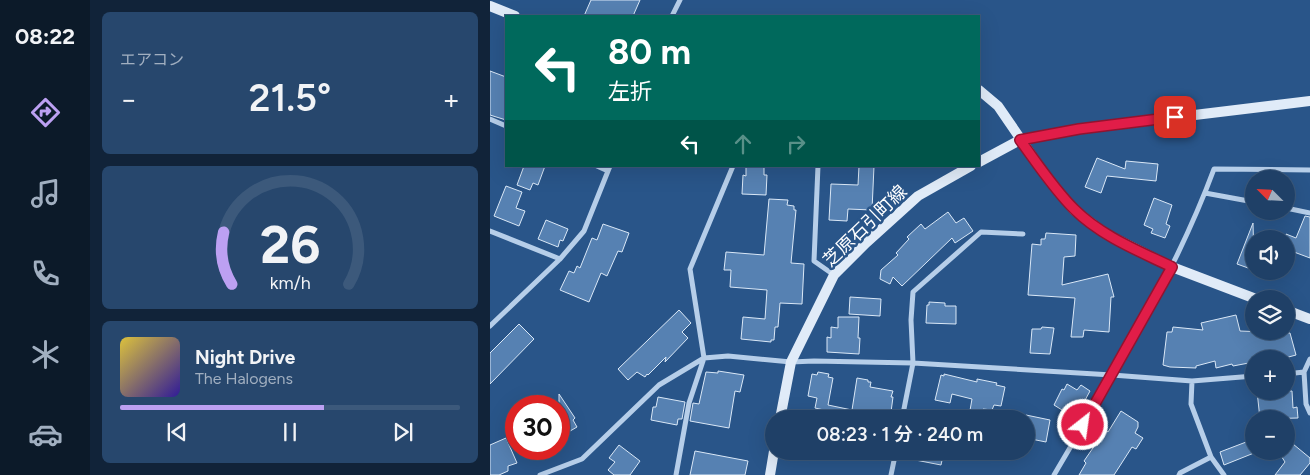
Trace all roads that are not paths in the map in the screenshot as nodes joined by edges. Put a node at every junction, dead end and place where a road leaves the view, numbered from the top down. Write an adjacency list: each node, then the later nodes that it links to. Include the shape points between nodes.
1 (680, 0): 4 (street)
2 (490, 6): 3 (main road)
3 (512, 15)
4 (672, 15)
5 (980, 91): 9 (main road, via 998,106)
6 (1310, 101): 9 (main road, via 1079,129)
7 (490, 119): 8 (street)
8 (505, 126)
9 (1020, 140): 10 (main road); 23 (main road, via 1074,210 1106,234)
10 (980, 161)
11 (733, 167): 29 (street, via 690,270)
12 (818, 167): 24 (street, via 814,261)
13 (969, 167): 24 (main road, 芝原石引町線, via 918,196)
14 (609, 169): 22 (street, via 584,231)
15 (1310, 170): 16 (street, via 1214,169)
16 (1205, 193): 17 (street); 23 (street)
17 (1245, 200)
18 (1295, 210): 19 (street)
19 (1310, 213)
20 (490, 231): 22 (street)
21 (1023, 234): 32 (street, via 981,232 913,292)
22 (560, 260): 28 (street)
23 (1172, 267): 25 (main road); 35 (street)
24 (834, 275): 31 (main road, 芝原石引町線)
25 (1245, 295)
26 (1295, 313): 27 (main road)
27 (1310, 319)
28 (490, 326)
29 (704, 358): 31 (street, via 728,356); 44 (street, via 659,385 582,459); 45 (street, via 689,403)
30 (1310, 359): 33 (street)
31 (792, 362): 32 (street); 38 (main road, 芝原石引町線)
32 (913, 363): 35 (street); 39 (street)
33 (1304, 372): 34 (street); 40 (street, via 1306,404)
34 (1295, 373)
35 (1112, 375): 37 (street); 48 (street)
36 (1245, 377): 37 (street)
37 (1192, 381): 41 (street, via 1191,404)
38 (782, 410)
39 (904, 410)
40 (1310, 413)
41 (1211, 457): 49 (street); 50 (street)
42 (772, 460): 46 (main road)
43 (894, 460): 47 (street)
44 (540, 475)
45 (676, 475)
46 (770, 475)
47 (892, 475)
48 (1054, 475)
49 (1180, 475)
50 (1224, 475)

